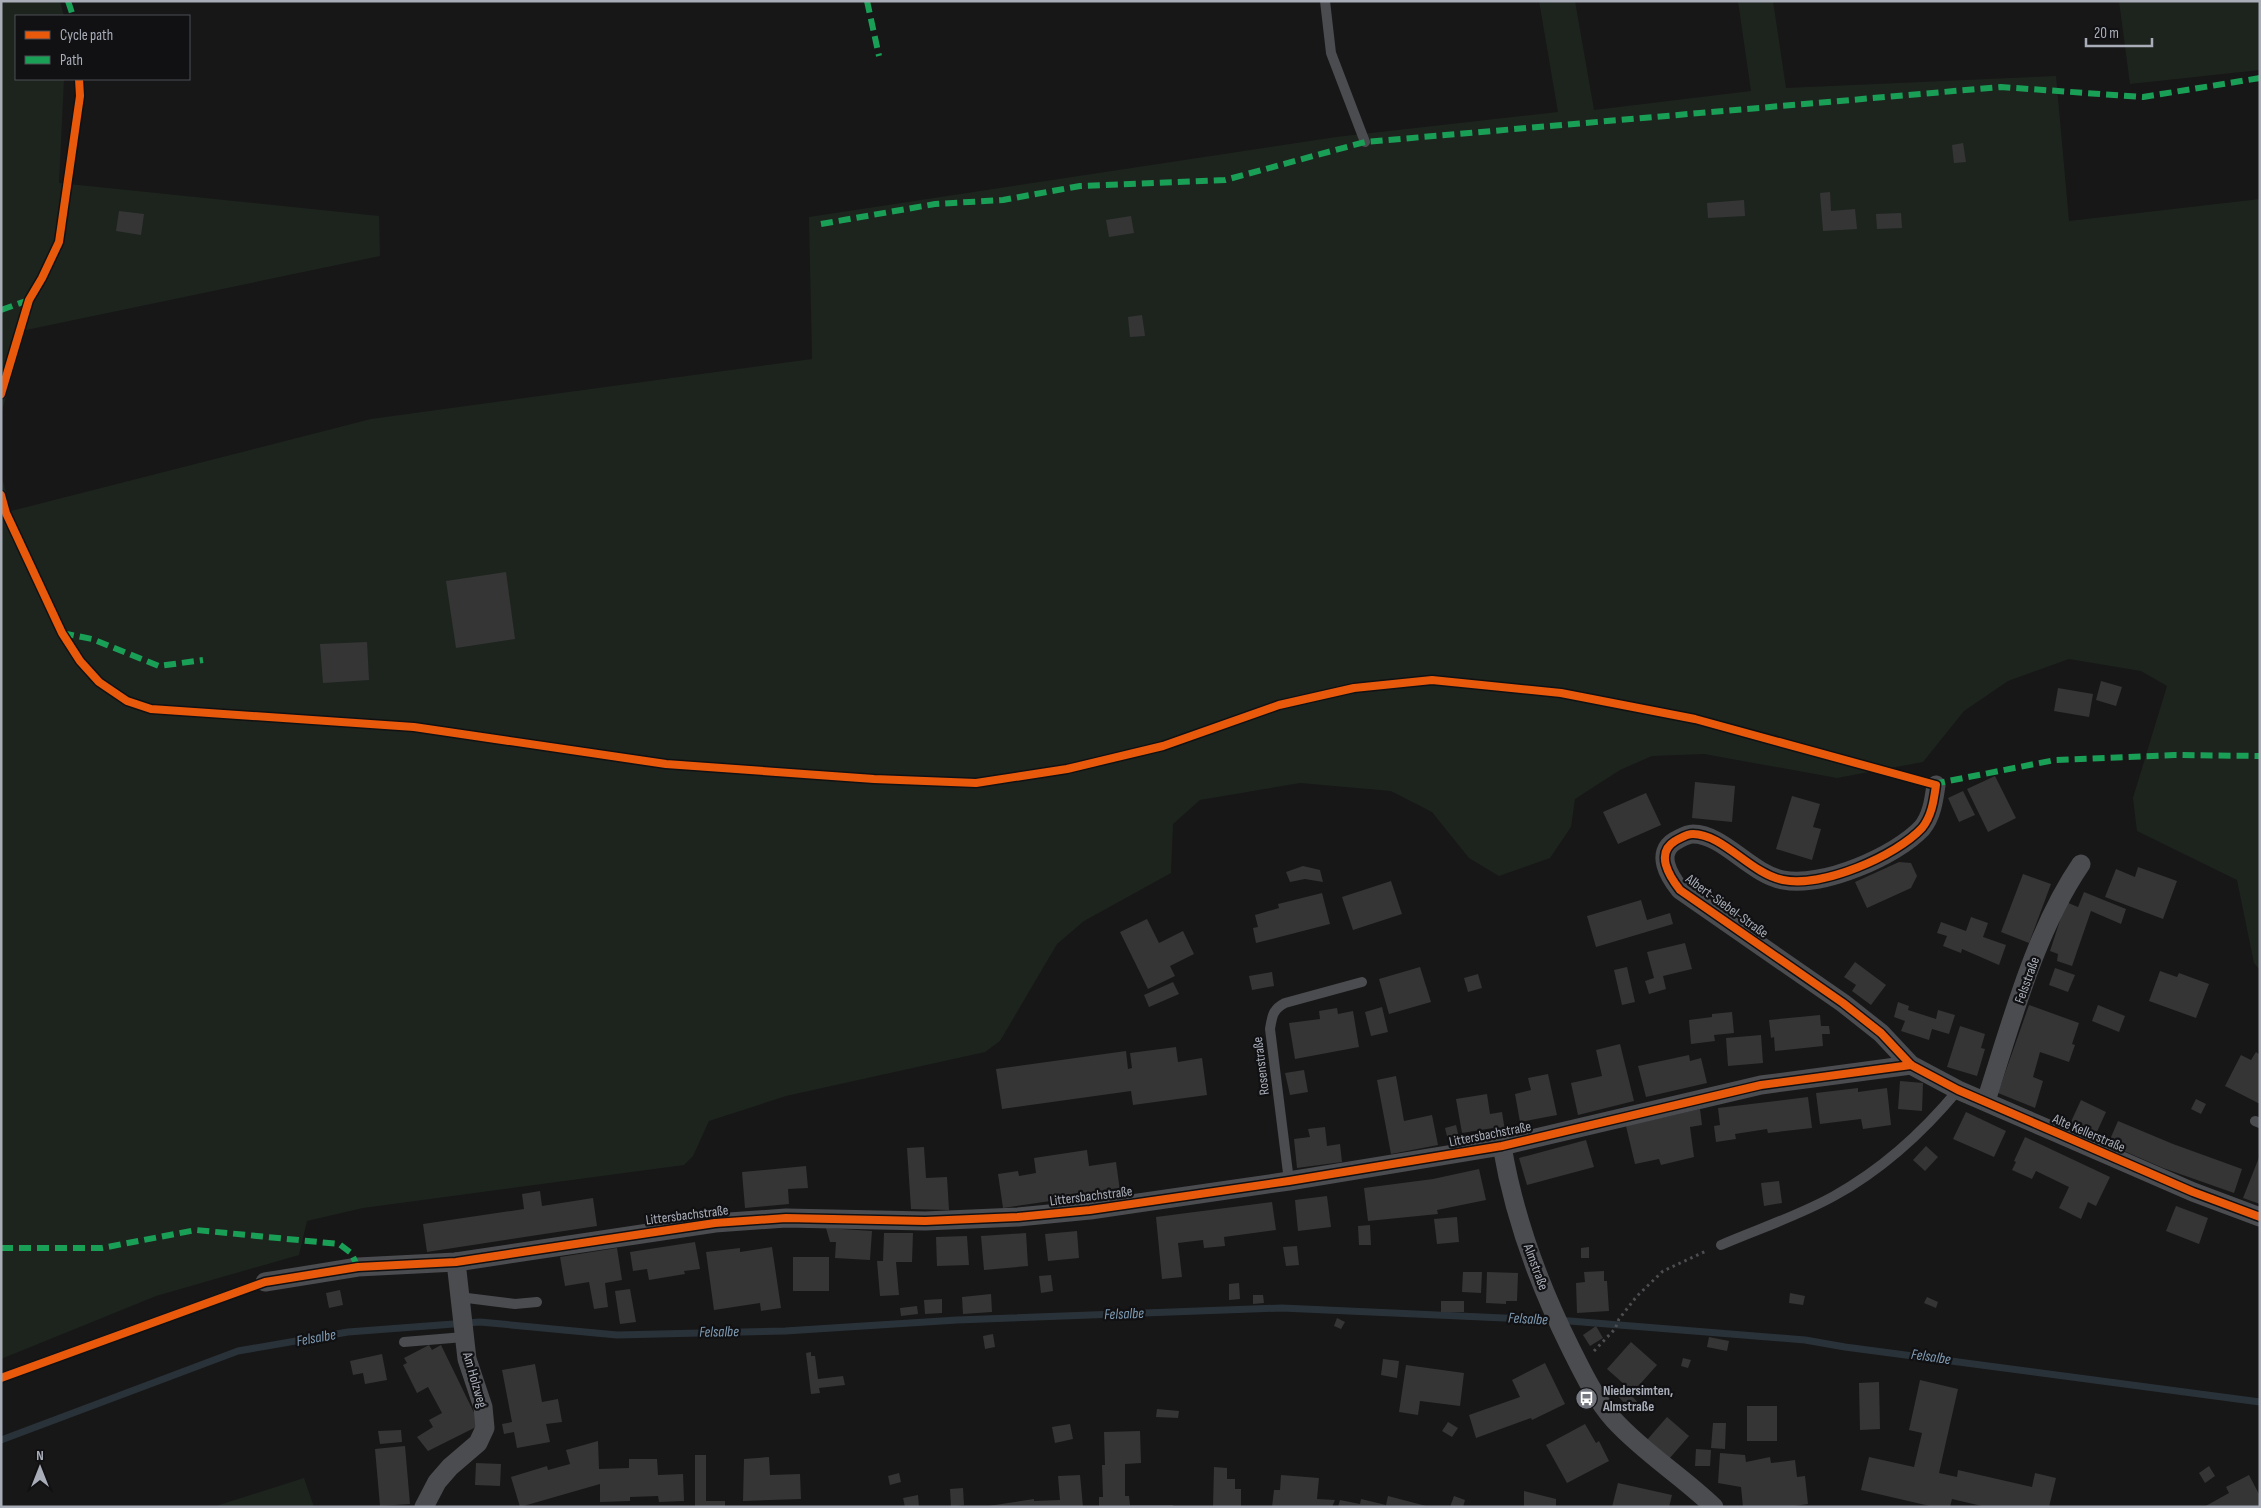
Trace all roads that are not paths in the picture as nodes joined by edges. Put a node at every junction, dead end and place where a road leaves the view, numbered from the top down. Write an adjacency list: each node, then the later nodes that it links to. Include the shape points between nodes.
1 (1325, 1): 2 (lane, via 1331,53)
2 (1365, 142)
3 (1936, 785): 6 (street, Albert-Siebel-Straße, via 1930,815 1905,842 1853,868 1821,878 1800,882 1765,874 1716,842 1693,834 1672,843 1664,861 1680,890 1843,1003 1881,1033)
4 (2081, 864): 8 (street, Felsstraße, via 2059,902 2035,958)
5 (1362, 982): 10 (lane, Rosenstraße, via 1285,1003 1276,1008 1272,1016 1270,1029)
6 (1911, 1065): 7 (street, Alte Kellerstraße); 9 (street, Littersbachstraße, via 1761,1085)
7 (1958, 1090): 8 (street, Alte Kellerstraße); 12 (lane, via 1931,1120 1879,1167 1857,1182 1811,1207)
8 (1986, 1101): 11 (street, Alte Kellerstraße, via 2193,1192)
9 (1502, 1146): 10 (street, Littersbachstraße); 21 (street, Almstraße, via 1521,1227 1552,1309 1579,1366 1612,1418 1632,1439)
10 (1289, 1181): 13 (street, Littersbachstraße, via 1090,1210 1018,1217 925,1221 786,1218 716,1223)
11 (2260, 1217)
12 (1721, 1245)
13 (456, 1262): 14 (street, Littersbachstraße, via 358,1267); 15 (street, Am Holzweg)
14 (265, 1282): 19 (lane)
15 (460, 1302): 16 (lane); 17 (street, Am Holzweg)
16 (537, 1302)
17 (463, 1335): 18 (lane); 20 (street, Am Holzweg, via 483,1407 485,1428 478,1442 437,1482)
18 (404, 1342)
19 (1, 1378)
20 (424, 1507)
21 (1714, 1507)

